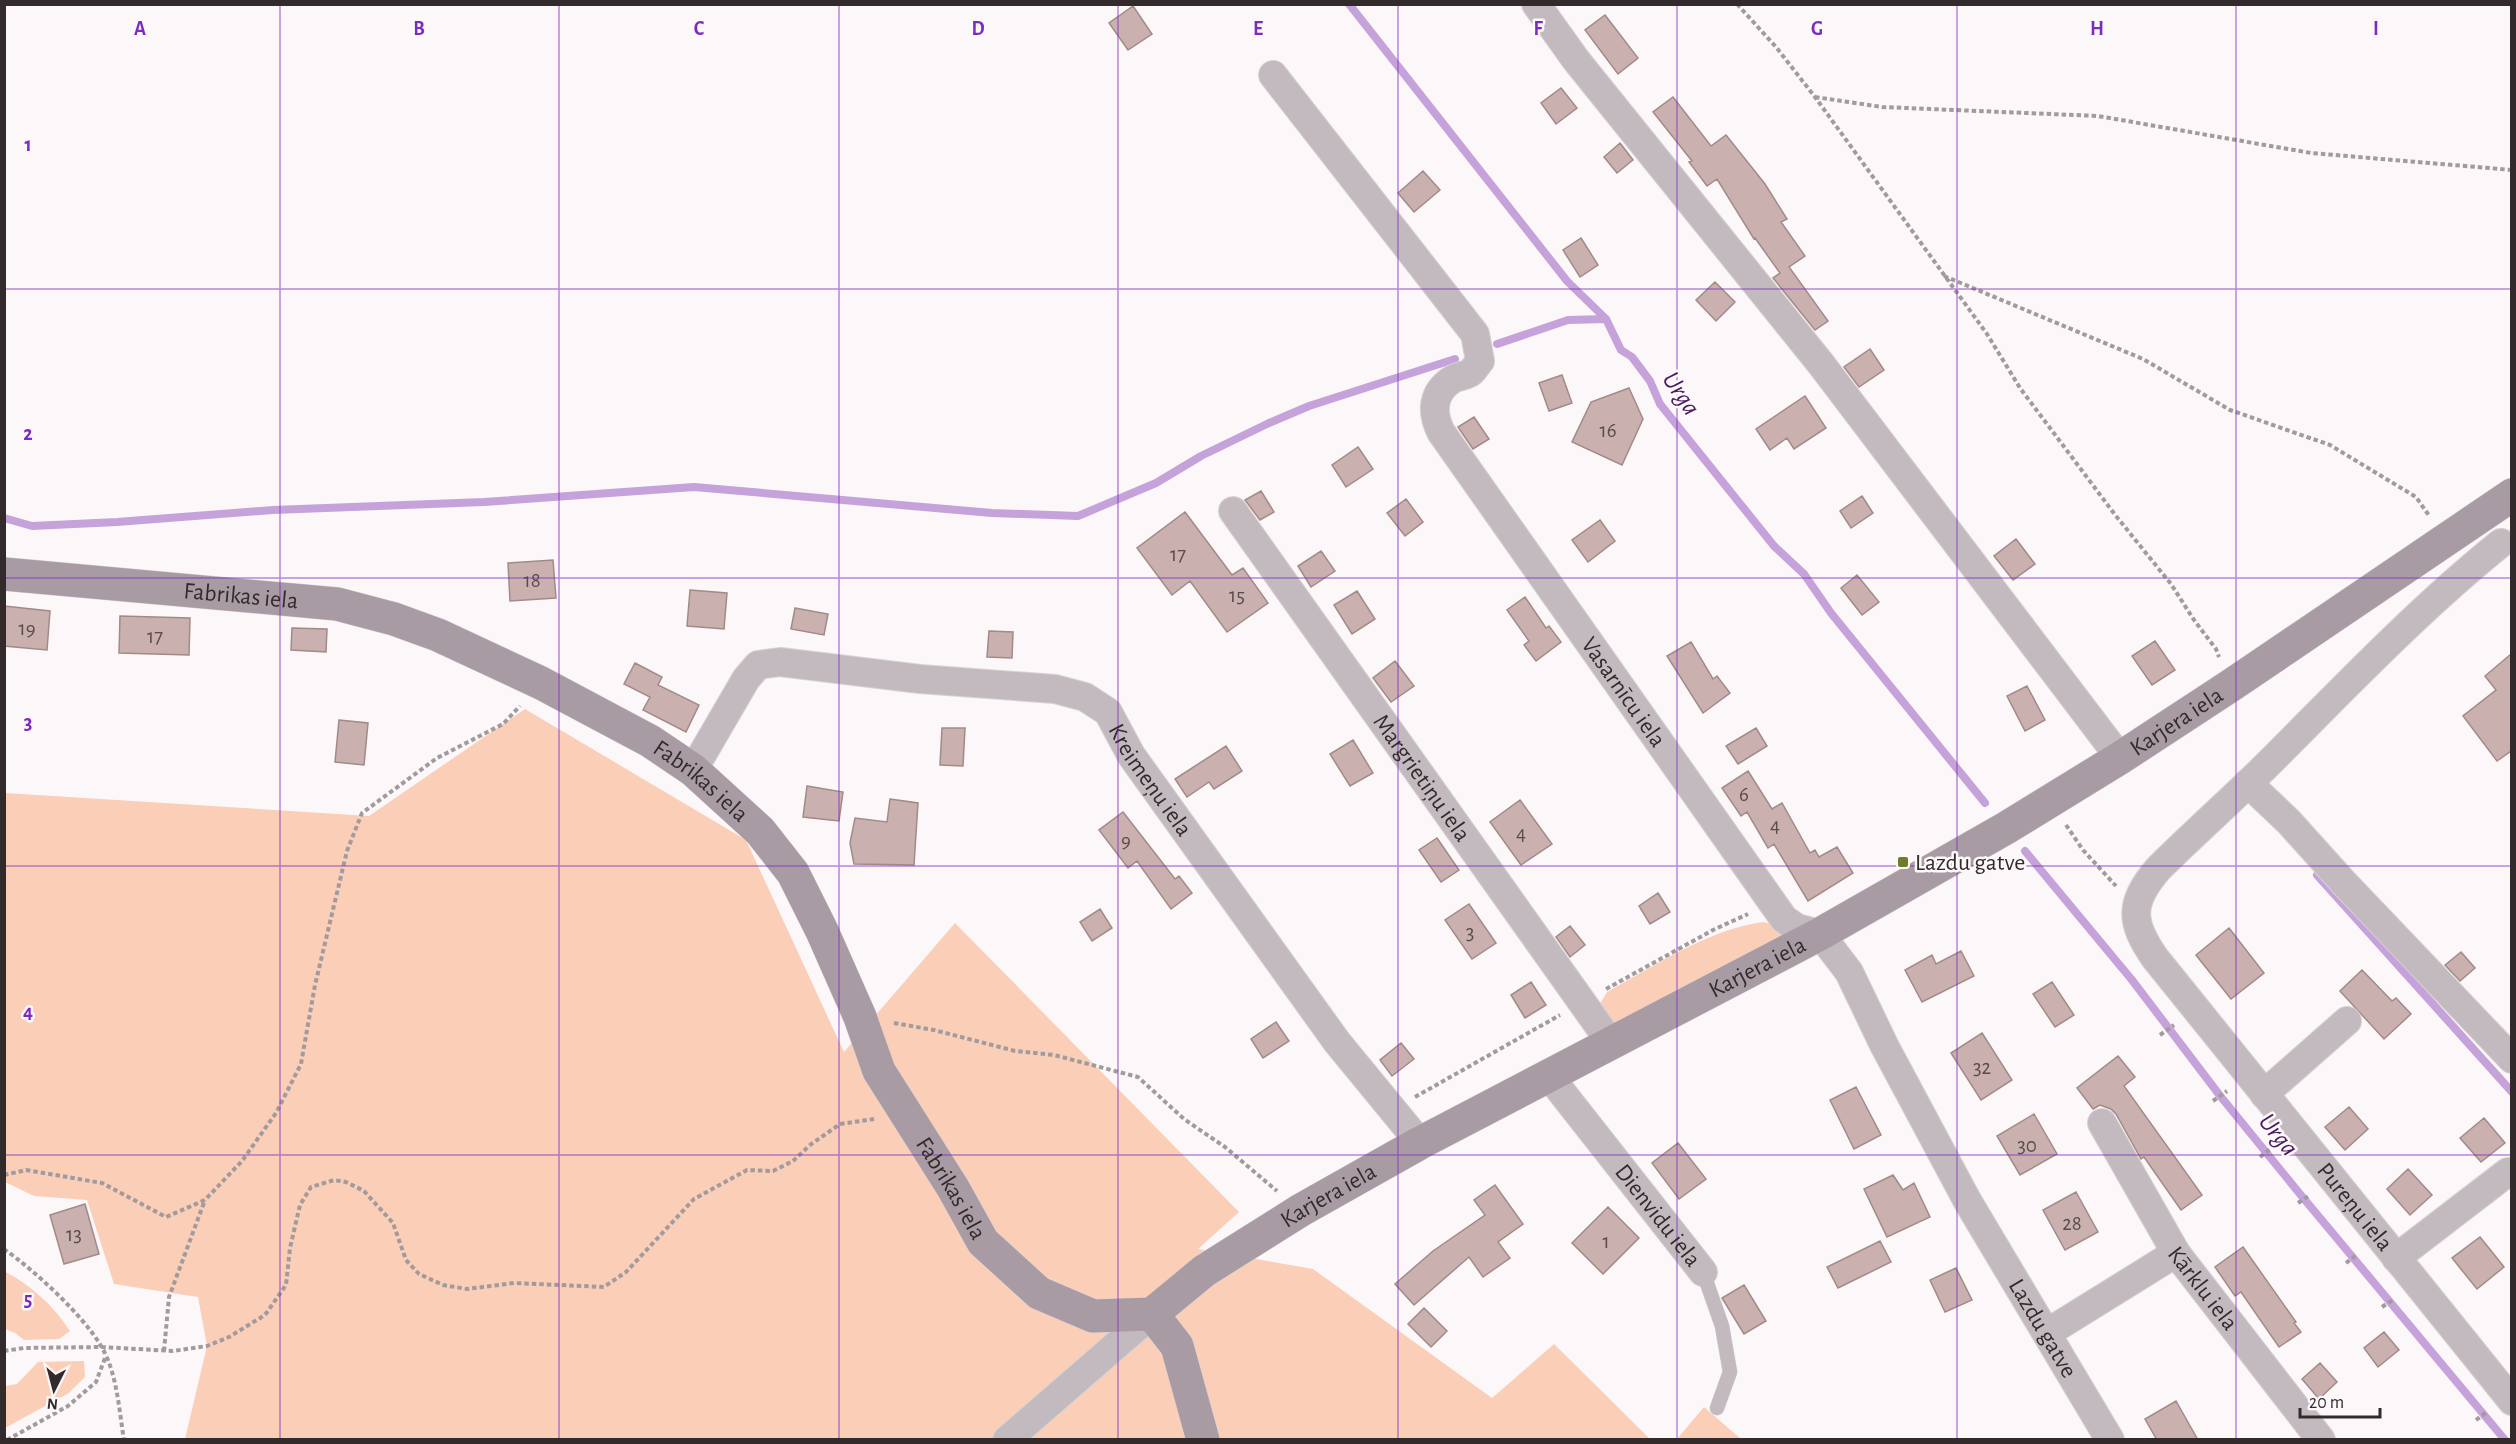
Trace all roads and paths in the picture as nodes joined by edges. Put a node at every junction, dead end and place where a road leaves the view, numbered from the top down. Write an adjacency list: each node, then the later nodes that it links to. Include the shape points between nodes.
1 (1536, 4): 15 (street, via 1821,364)
2 (1737, 4): 4 (path)
3 (1273, 75): 20 (street, Vasarnīcu iela, via 1475,334 1480,361 1471,372 1438,391 1434,408 1441,432 1784,919 1797,928)
4 (1815, 97): 5 (path, via 1882,107 2098,116 2311,153); 6 (path)
5 (2511, 170)
6 (1943, 275): 10 (path, via 2143,359 2230,410 2331,444 2416,497 2437,526); 14 (path, via 1987,334 2020,388 2216,648)
7 (2511, 495): 9 (street, Karjera iela)
8 (1233, 511): 25 (street, Margrietiņu iela)
9 (2482, 515): 10 (street, Karjera iela); 11 (street)
10 (2441, 542): 14 (street, Karjera iela)
11 (2506, 550): 17 (street, via 2460,577)
12 (4, 574): 13 (street, Fabrikas iela, via 337,604 438,635)
13 (541, 683): 16 (street, Fabrikas iela, via 650,741); 39 (path, via 503,724 437,758 362,813 347,851 315,985 302,1064 276,1113)
14 (2230, 686): 15 (street, Karjera iela)
15 (2120, 758): 20 (street, Karjera iela)
16 (693, 770): 21 (street, Fabrikas iela, via 760,831 793,873); 33 (street, Kreimeņu iela, via 746,679 759,665 780,662 920,679 1055,689 1085,697 1108,712 1131,755 1337,1042)
17 (2248, 783): 19 (street, via 2158,869 2143,886); 26 (street)
18 (2059, 816): 19 (path, via 2114,885)
19 (2138, 899): 29 (street, Pureņu iela, via 2135,921 2142,940)
20 (1820, 934): 25 (street, Karjera iela); 51 (street, Lazdu gatve, via 1849,972 1968,1202)
21 (860, 1017): 31 (street, Fabrikas iela, via 879,1071); 41 (path, via 934,1030 1016,1051 1054,1055 1138,1077 1184,1119 1225,1147)
22 (2347, 1021): 29 (street)
23 (2177, 1022): 24 (path)
24 (2160, 1035)
25 (1611, 1043): 27 (street, Karjera iela)
26 (2511, 1059)
27 (1549, 1076): 33 (street, Karjera iela); 47 (street, Dienvidu iela)
28 (2230, 1089): 30 (path)
29 (2264, 1094): 45 (street, Pureņu iela)
30 (2213, 1101)
31 (904, 1114): 50 (street, Fabrikas iela, via 983,1242 1040,1293 1093,1316); 54 (path, via 840,1124 793,1161 773,1170 747,1170 694,1199 626,1272 604,1287 514,1283 467,1289 443,1285 419,1274 406,1260 393,1223 364,1191 346,1182 322,1182 311,1187 300,1205 286,1285 265,1315 207,1346)
32 (2102, 1123): 44 (street, Kārklu iela)
33 (1420, 1143): 41 (street, Karjera iela)
34 (2277, 1144): 35 (path)
35 (2260, 1157)
36 (2508, 1172): 45 (street)
37 (4, 1175): 39 (path, via 26,1170 102,1183 166,1217)
38 (2316, 1191): 40 (path)
39 (205, 1200): 54 (path, via 169,1297)
40 (2298, 1203)
41 (1301, 1210): 50 (street, Karjera iela, via 1204,1271)
42 (4, 1249): 52 (path, via 66,1303)
43 (2363, 1251): 46 (path)
44 (2175, 1253): 51 (street); 63 (street, Kārklu iela)
45 (2396, 1258): 56 (street, Pureņu iela)
46 (2346, 1263)
47 (1703, 1272): 57 (lane, Dienvidu iela, via 1722,1326 1730,1372)
48 (2400, 1294): 49 (path)
49 (2382, 1307)
50 (1152, 1314): 60 (street, Karjera iela); 61 (street, via 1177,1346)
51 (2047, 1333): 62 (street, Lazdu gatve)
52 (102, 1347): 53 (path); 54 (path); 55 (path)
53 (4, 1351)
54 (164, 1351)
55 (105, 1357): 58 (path, via 96,1383 68,1406); 59 (path)
56 (2510, 1397)
57 (1717, 1408)
58 (7, 1440)
59 (124, 1440)
60 (1007, 1440)
61 (1203, 1440)
62 (2110, 1440)
63 (2321, 1440)

